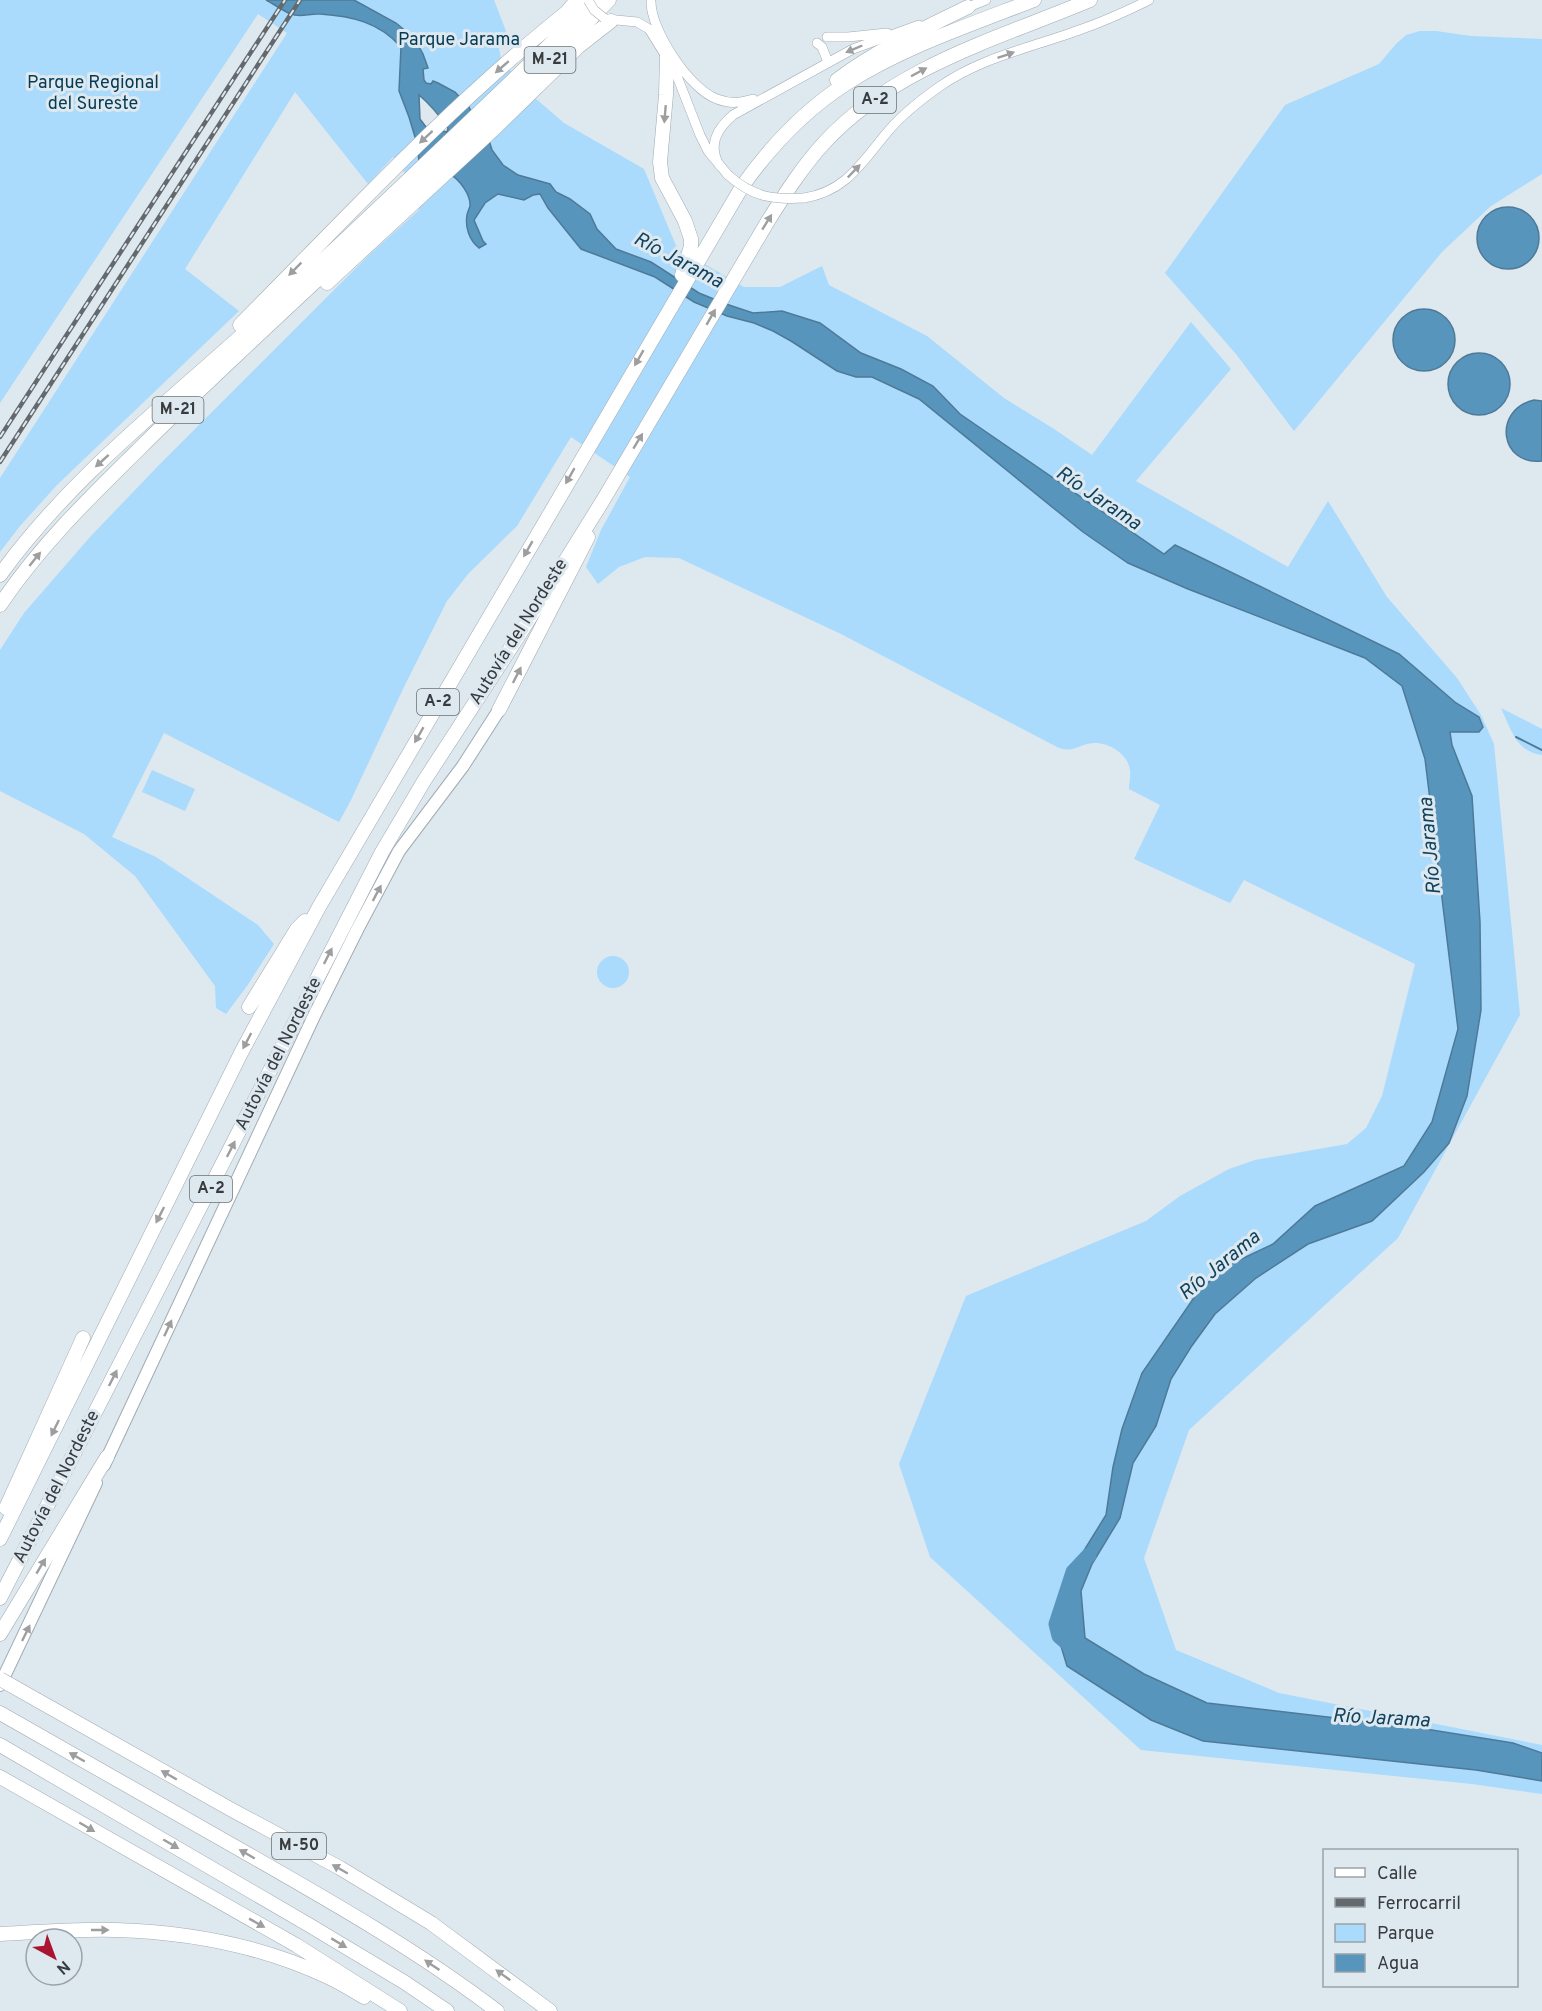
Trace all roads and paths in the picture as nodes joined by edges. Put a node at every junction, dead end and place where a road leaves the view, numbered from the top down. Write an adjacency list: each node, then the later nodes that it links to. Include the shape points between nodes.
1 (577, 0): 24 (highway, one-way to 24, via 396,164)
2 (588, 0): 11 (street, bridge)
3 (594, 0): 19 (highway, M-21)
4 (609, 0): 19 (highway, M-21)
5 (986, 0): 10 (street)
6 (1034, 0): 20 (highway, A-2, via 880,64 846,83)
7 (1090, 0): 25 (highway, Autovía del Nordeste / A-2, one-way to 7, via 768,221 824,143 858,112 935,63)
8 (1149, 0): 21 (street, one-way to 8, bridge, via 745,188 770,198 804,198 834,189 892,127 963,72 1083,29)
9 (651, 1): 12 (street); 18 (street, via 655,24 698,87 729,102)
10 (968, 7): 13 (street); 20 (highway, via 839,78 801,110)
11 (608, 20): 12 (street); 19 (highway)
12 (630, 20): 16 (street, via 649,29)
13 (901, 32): 14 (street); 17 (street, one-way to 17)
14 (827, 37)
15 (817, 43): 17 (street)
16 (667, 55): 21 (street, via 700,135); 23 (highway, one-way to 23, via 662,178)
17 (828, 62): 18 (street)
18 (767, 96): 21 (street, via 733,115 718,131 713,147)
19 (490, 118): 22 (highway, M-21)
20 (781, 139): 23 (highway, A-2, via 761,160)
21 (718, 165)
22 (371, 229): 24 (highway, M-21); 27 (highway, M-21, one-way to 22, via 60,528 102,484)
23 (697, 249): 29 (highway, Autovía del Nordeste / A-2, one-way to 29, via 669,308)
24 (145, 422): 26 (highway, M-21, one-way to 26, via 46,517)
25 (602, 502): 28 (highway, one-way to 25, via 583,548); 35 (highway, Autovía del Nordeste / A-2, one-way to 25, via 382,852)
26 (0, 575)
27 (0, 606)
28 (499, 710): 32 (main road, one-way to 28, via 358,928 399,851 463,766)
29 (319, 907): 30 (highway, via 297,929); 34 (highway, Autovía del Nordeste / A-2, one-way to 34, via 235,1064)
30 (249, 1007)
31 (83, 1338): 33 (highway)
32 (107, 1457): 36 (highway, one-way to 32); 38 (main road, one-way to 32)
33 (0, 1521)
34 (0, 1539)
35 (0, 1598)
36 (0, 1634)
37 (0, 1679): 47 (highway, M-50, one-way to 37, bridge, via 441,1930 340,1868)
38 (0, 1685)
39 (0, 1713): 46 (highway, M-50, one-way to 39, via 420,1956 324,1897)
40 (6, 1748): 45 (highway, one-way to 45, via 300,1919)
41 (0, 1777): 44 (highway, one-way to 44, via 296,1945)
42 (0, 1934): 43 (highway, one-way to 43, via 115,1930 219,1942 260,1952 328,1977)
43 (389, 2011)
44 (400, 2011)
45 (447, 2011)
46 (497, 2011)
47 (550, 2011)

